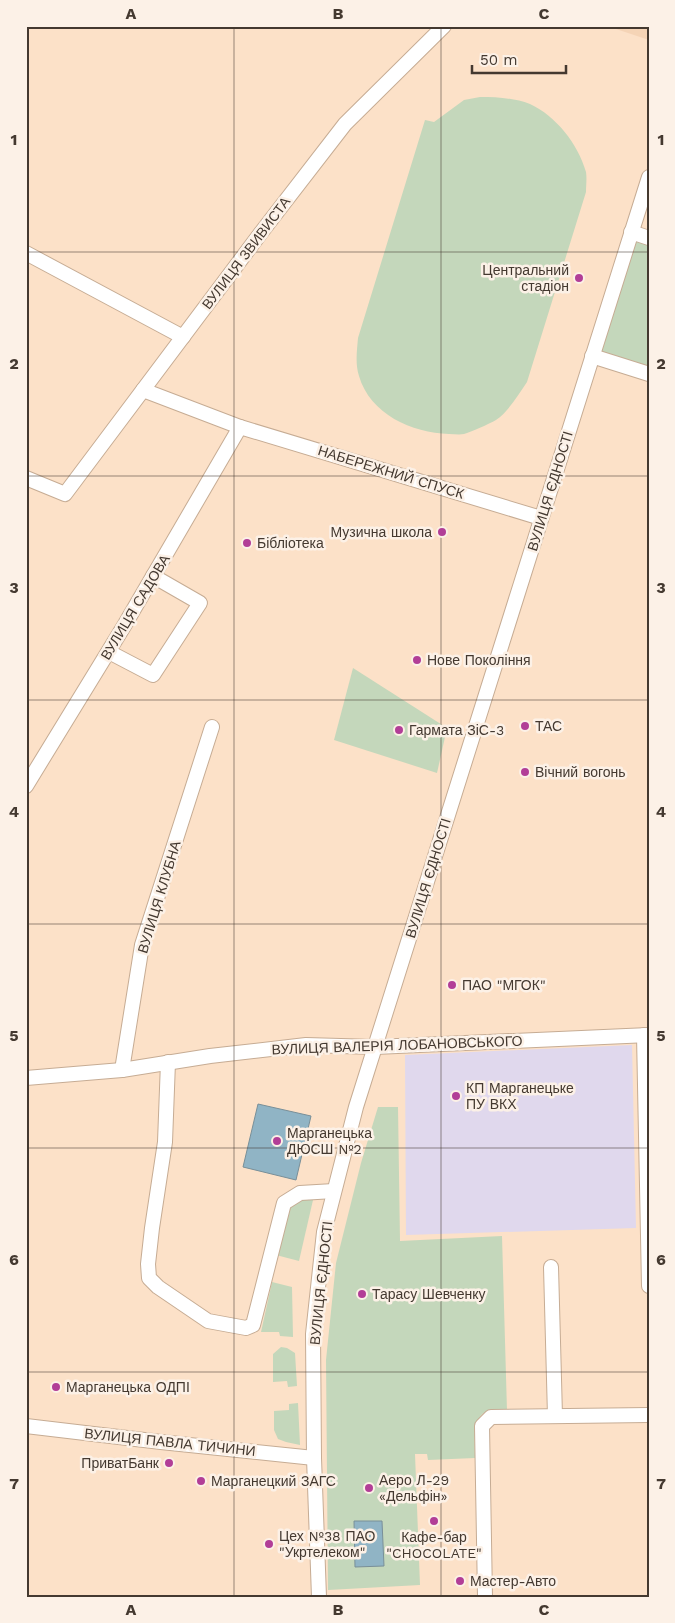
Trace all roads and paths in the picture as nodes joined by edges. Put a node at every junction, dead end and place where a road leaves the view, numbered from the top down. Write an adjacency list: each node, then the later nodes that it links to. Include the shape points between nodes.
1 (444, 26): 6 (street, ВУЛИЦЯ ЗВИВИСТА, via 345,124)
2 (649, 177): 3 (street, ВУЛИЦЯ ЄДНОСТІ)
3 (631, 232): 4 (street); 7 (street, ВУЛИЦЯ ЄДНОСТІ)
4 (649, 238)
5 (26, 253): 6 (street)
6 (182, 337): 9 (street, ВУЛИЦЯ ЗВИВИСТА)
7 (592, 356): 8 (street); 12 (street, ВУЛИЦЯ ЄДНОСТІ)
8 (649, 374)
9 (143, 390): 10 (street, НАБЕРЕЖНИЙ СПУСК); 11 (street, ВУЛИЦЯ ЗВИВИСТА, via 65,494)
10 (240, 426): 12 (street, НАБЕРЕЖНИЙ СПУСК); 13 (street, ВУЛИЦЯ САДОВА)
11 (26, 478)
12 (541, 518): 18 (street, ВУЛИЦЯ ЄДНОСТІ)
13 (153, 576): 14 (street, ВУЛИЦЯ САДОВА); 14 (street, via 200,604 153,675)
14 (108, 652): 16 (street, ВУЛИЦЯ САДОВА)
15 (212, 727): 20 (street, ВУЛИЦЯ КЛУБНА, via 142,945)
16 (26, 786)
17 (646, 1035): 18 (street, ВУЛИЦЯ ВАЛЕРІЯ ЛОБАНОВСЬКОГО); 23 (street)
18 (375, 1047): 19 (street, ВУЛИЦЯ ВАЛЕРІЯ ЛОБАНОВСЬКОГО, via 306,1045); 22 (street, ВУЛИЦЯ ЄДНОСТІ)
19 (168, 1062): 20 (street, ВУЛИЦЯ ВАЛЕРІЯ ЛОБАНОВСЬКОГО); 22 (street, via 165,1142 148,1264 149,1278 158,1288 208,1321 246,1328 254,1326 284,1203 300,1193)
20 (122, 1070): 21 (street, ВУЛИЦЯ ВАЛЕРІЯ ЛОБАНОВСЬКОГО)
21 (26, 1078)
22 (334, 1191): 29 (street, ВУЛИЦЯ ЄДНОСТІ, via 324,1232 313,1334)
23 (648, 1243): 25 (street)
24 (552, 1267): 27 (street)
25 (649, 1286)
26 (649, 1415): 27 (street)
27 (556, 1416): 31 (street, via 491,1417 482,1426)
28 (26, 1426): 29 (street, ВУЛИЦЯ ПАВЛА ТИЧИНИ)
29 (314, 1458): 30 (street, ВУЛИЦЯ ЄДНОСТІ)
30 (319, 1597)
31 (485, 1597)

